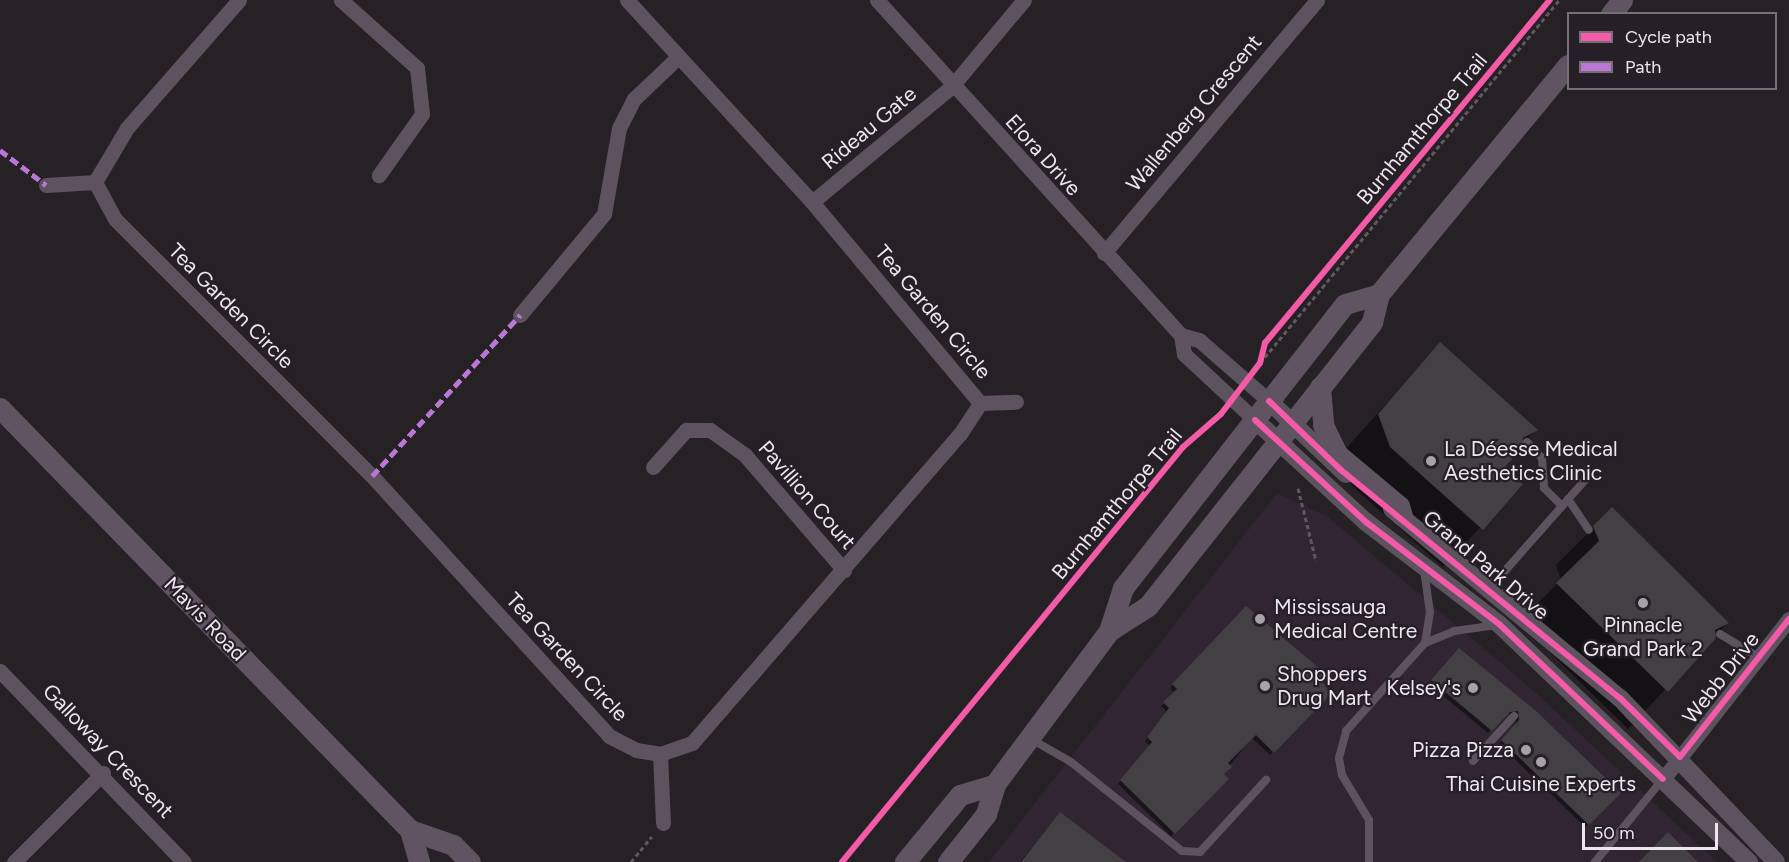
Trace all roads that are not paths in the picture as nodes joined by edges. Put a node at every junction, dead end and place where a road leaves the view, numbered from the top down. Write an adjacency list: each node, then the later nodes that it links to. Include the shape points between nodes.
1 (239, 0): 13 (street, via 127,128)
2 (340, 0): 12 (street, via 417,68 422,114)
3 (627, 0): 9 (street, Tea Garden Circle)
4 (877, 0): 11 (street, Elora Drive)
5 (1024, 0): 11 (street, Rideau Gate)
6 (1317, 0): 16 (street, Wallenberg Crescent)
7 (1622, 0): 8 (main road)
8 (1613, 12)
9 (678, 57): 15 (street, Tea Garden Circle); 18 (street, via 634,99 619,128 604,214)
10 (1567, 67): 17 (main road)
11 (952, 86): 15 (street, Rideau Gate); 16 (street, Elora Drive)
12 (379, 175)
13 (95, 182): 14 (street); 47 (street, Tea Garden Circle, via 115,219 372,476 609,736 636,750)
14 (46, 185)
15 (812, 202): 23 (street, Tea Garden Circle)
16 (1104, 253): 19 (street, Elora Drive)
17 (1379, 294): 20 (main road, via 1372,322); 21 (main road, via 1345,304)
18 (520, 315)
19 (1181, 335): 21 (street, Elora Drive, via 1199,340); 25 (street, Elora Drive, via 1184,354)
20 (1320, 387): 26 (main road); 33 (main road, via 1323,425 1337,454 1399,506)
21 (1269, 401): 25 (main road); 26 (street, Grand Park Drive)
22 (1016, 402): 23 (street)
23 (980, 403): 36 (street, Tea Garden Circle)
24 (0, 408): 55 (main road, Mavis Road)
25 (1255, 420): 27 (street, Grand Park Drive); 40 (main road, via 1123,588)
26 (1291, 424): 27 (main road); 33 (street, Grand Park Drive)
27 (1277, 441): 35 (street, Grand Park Drive); 40 (main road, via 1148,606)
28 (1527, 442): 32 (lane, via 1542,458 1544,488)
29 (653, 467): 36 (street, Pavillion Court, via 686,430 710,430 745,455)
30 (1587, 478): 31 (lane)
31 (1568, 499): 32 (lane); 34 (lane)
32 (1562, 506): 37 (lane)
33 (1402, 516): 37 (street, Grand Park Drive)
34 (1589, 530)
35 (1423, 567): 39 (street, Grand Park Drive); 42 (lane, via 1430,612)
36 (844, 570): 47 (street, Tea Garden Circle, via 692,743)
37 (1489, 590): 48 (street, Grand Park Drive, via 1620,698)
38 (1789, 619): 43 (street, Webb Drive)
39 (1500, 625): 42 (lane, via 1454,631); 51 (street, Grand Park Drive)
40 (1109, 631): 46 (main road)
41 (1720, 634): 43 (lane)
42 (1425, 643): 62 (lane, via 1340,744 1342,775 1369,820)
43 (1758, 657): 48 (street, Webb Drive)
44 (0, 671): 50 (street, Galloway Crescent)
45 (1514, 716): 49 (lane)
46 (1030, 739): 52 (lane, via 1071,762 1182,851 1200,852); 53 (main road)
47 (660, 754): 54 (street)
48 (1680, 757): 51 (street, Webb Drive); 65 (street, Grand Park Drive)
49 (1473, 761)
50 (103, 773): 56 (street); 57 (street, Galloway Crescent)
51 (1663, 779): 63 (lane); 64 (street, Grand Park Drive)
52 (1266, 780)
53 (995, 784): 60 (main road, via 960,795); 61 (main road, via 986,814)
54 (663, 823)
55 (410, 830): 58 (main road, Mavis Road); 59 (main road, Mavis Road, via 453,845)
56 (14, 862)
57 (184, 862)
58 (419, 862)
59 (470, 862)
60 (905, 862)
61 (948, 862)
62 (1369, 862)
63 (1595, 862)
64 (1749, 862)
65 (1776, 862)

